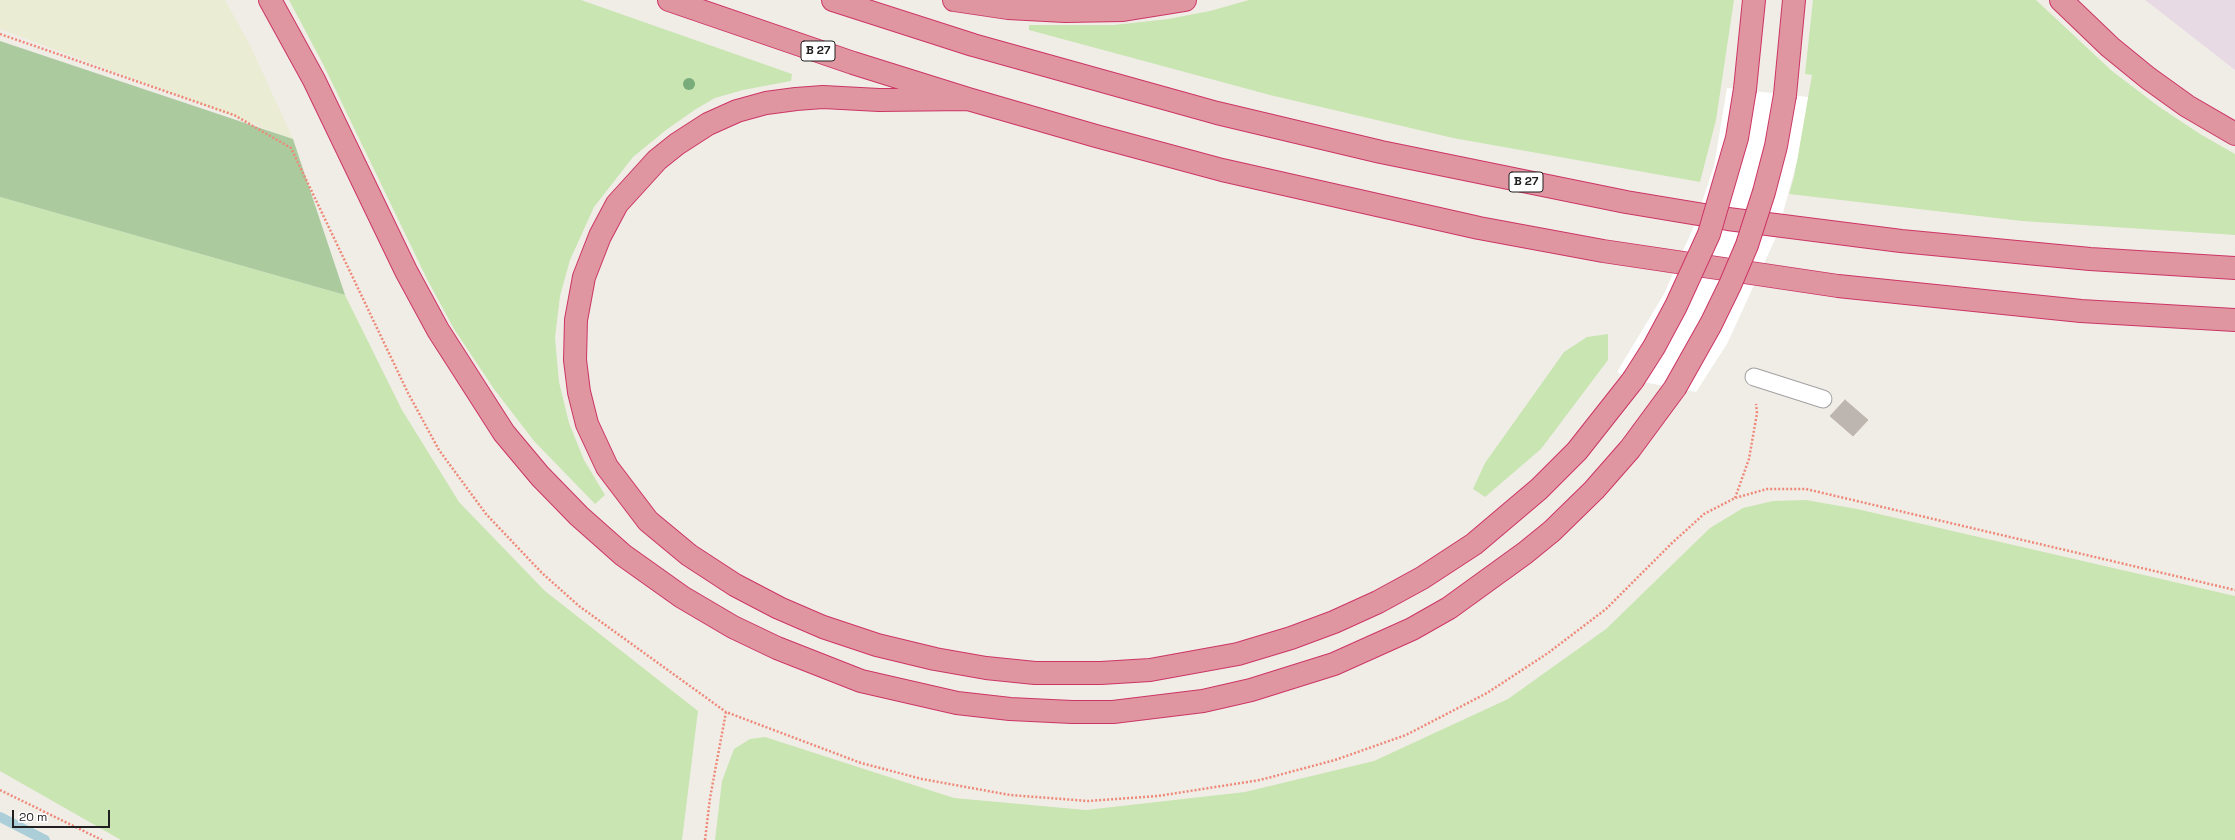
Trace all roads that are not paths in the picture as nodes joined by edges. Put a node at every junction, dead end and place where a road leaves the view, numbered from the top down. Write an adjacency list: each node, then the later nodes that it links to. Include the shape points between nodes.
1 (270, 0): 7 (highway, bridge, via 314,80 406,271 438,330 504,433 540,476 579,516 623,555 682,597 733,627 777,648 861,681 914,694 987,706 1113,712 1203,701 1258,688 1334,664 1412,629 1449,608 1525,553 1594,490 1630,449 1675,388 1721,305 1747,245 1776,146 1785,95)
2 (669, 0): 9 (highway, B 27, via 756,31)
3 (838, 0): 11 (highway, B 27, via 973,45 1217,113 1382,152 1626,202 1728,219 1901,241 2090,259)
4 (954, 0): 5 (highway, via 1008,8 1065,11 1123,10)
5 (1185, 0)
6 (1754, 0): 9 (highway, bridge, via 1745,90 1737,138 1709,234 1654,347 1633,380 1577,451 1539,489 1474,544 1422,578 1378,602 1291,638 1238,654 1150,670 1035,673 935,660 877,645 823,627 779,608 734,585 689,555 648,521 607,467 587,424 575,360 576,320 584,277 600,236 617,204 657,160 708,124 766,103 823,97 879,100)
7 (1794, 0)
8 (2061, 0): 10 (highway, via 2110,47 2148,78 2187,106)
9 (968, 99): 12 (highway, B 27, via 1222,170 1472,226 1603,252 1722,271 1964,301)
10 (2235, 134)
11 (2235, 268)
12 (2235, 320)
13 (1754, 378): 14 (lane)
14 (1823, 399)

